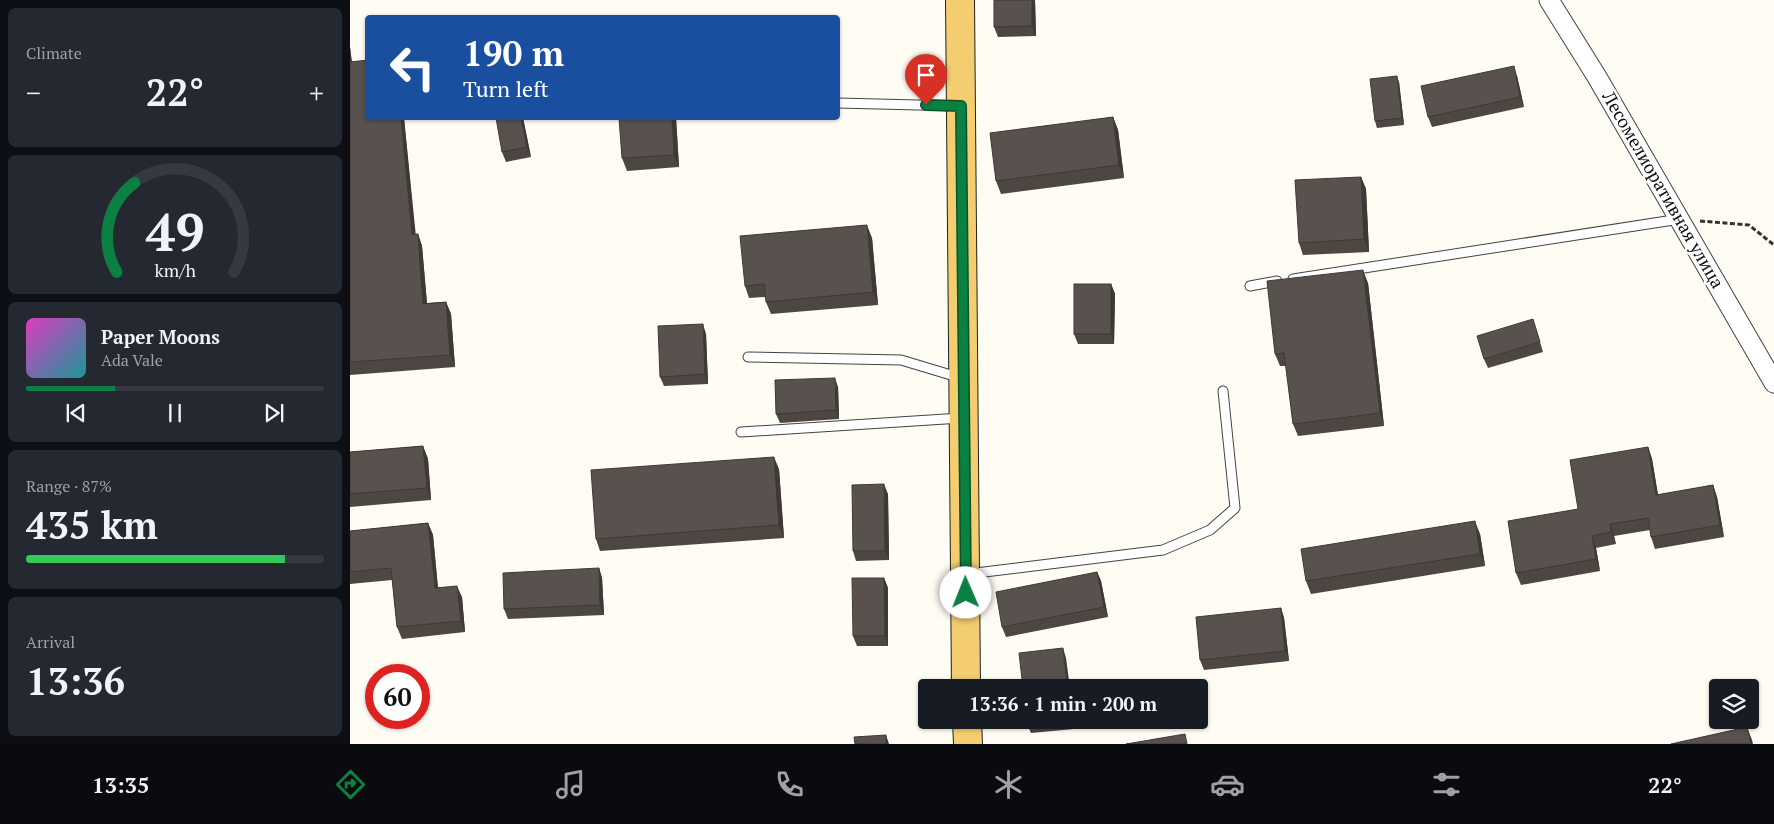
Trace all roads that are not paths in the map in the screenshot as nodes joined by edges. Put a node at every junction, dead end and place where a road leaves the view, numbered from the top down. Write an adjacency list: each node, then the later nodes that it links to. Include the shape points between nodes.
1 (960, 0): 4 (main road)
2 (1548, 0): 5 (street, Лесомелиоративная улица)
3 (840, 103): 4 (lane)
4 (961, 106): 9 (main road)
5 (1680, 219): 6 (lane); 8 (street, Лесомелиоративная улица)
6 (1250, 286)
7 (748, 357): 9 (lane, via 901,360)
8 (1772, 376)
9 (964, 379): 11 (main road)
10 (1223, 391): 13 (lane, via 1236,508 1210,530 1163,550)
11 (964, 417): 12 (lane); 13 (main road)
12 (741, 432)
13 (965, 574): 14 (main road)
14 (966, 679)
15 (967, 729): 16 (main road)
16 (968, 744)

